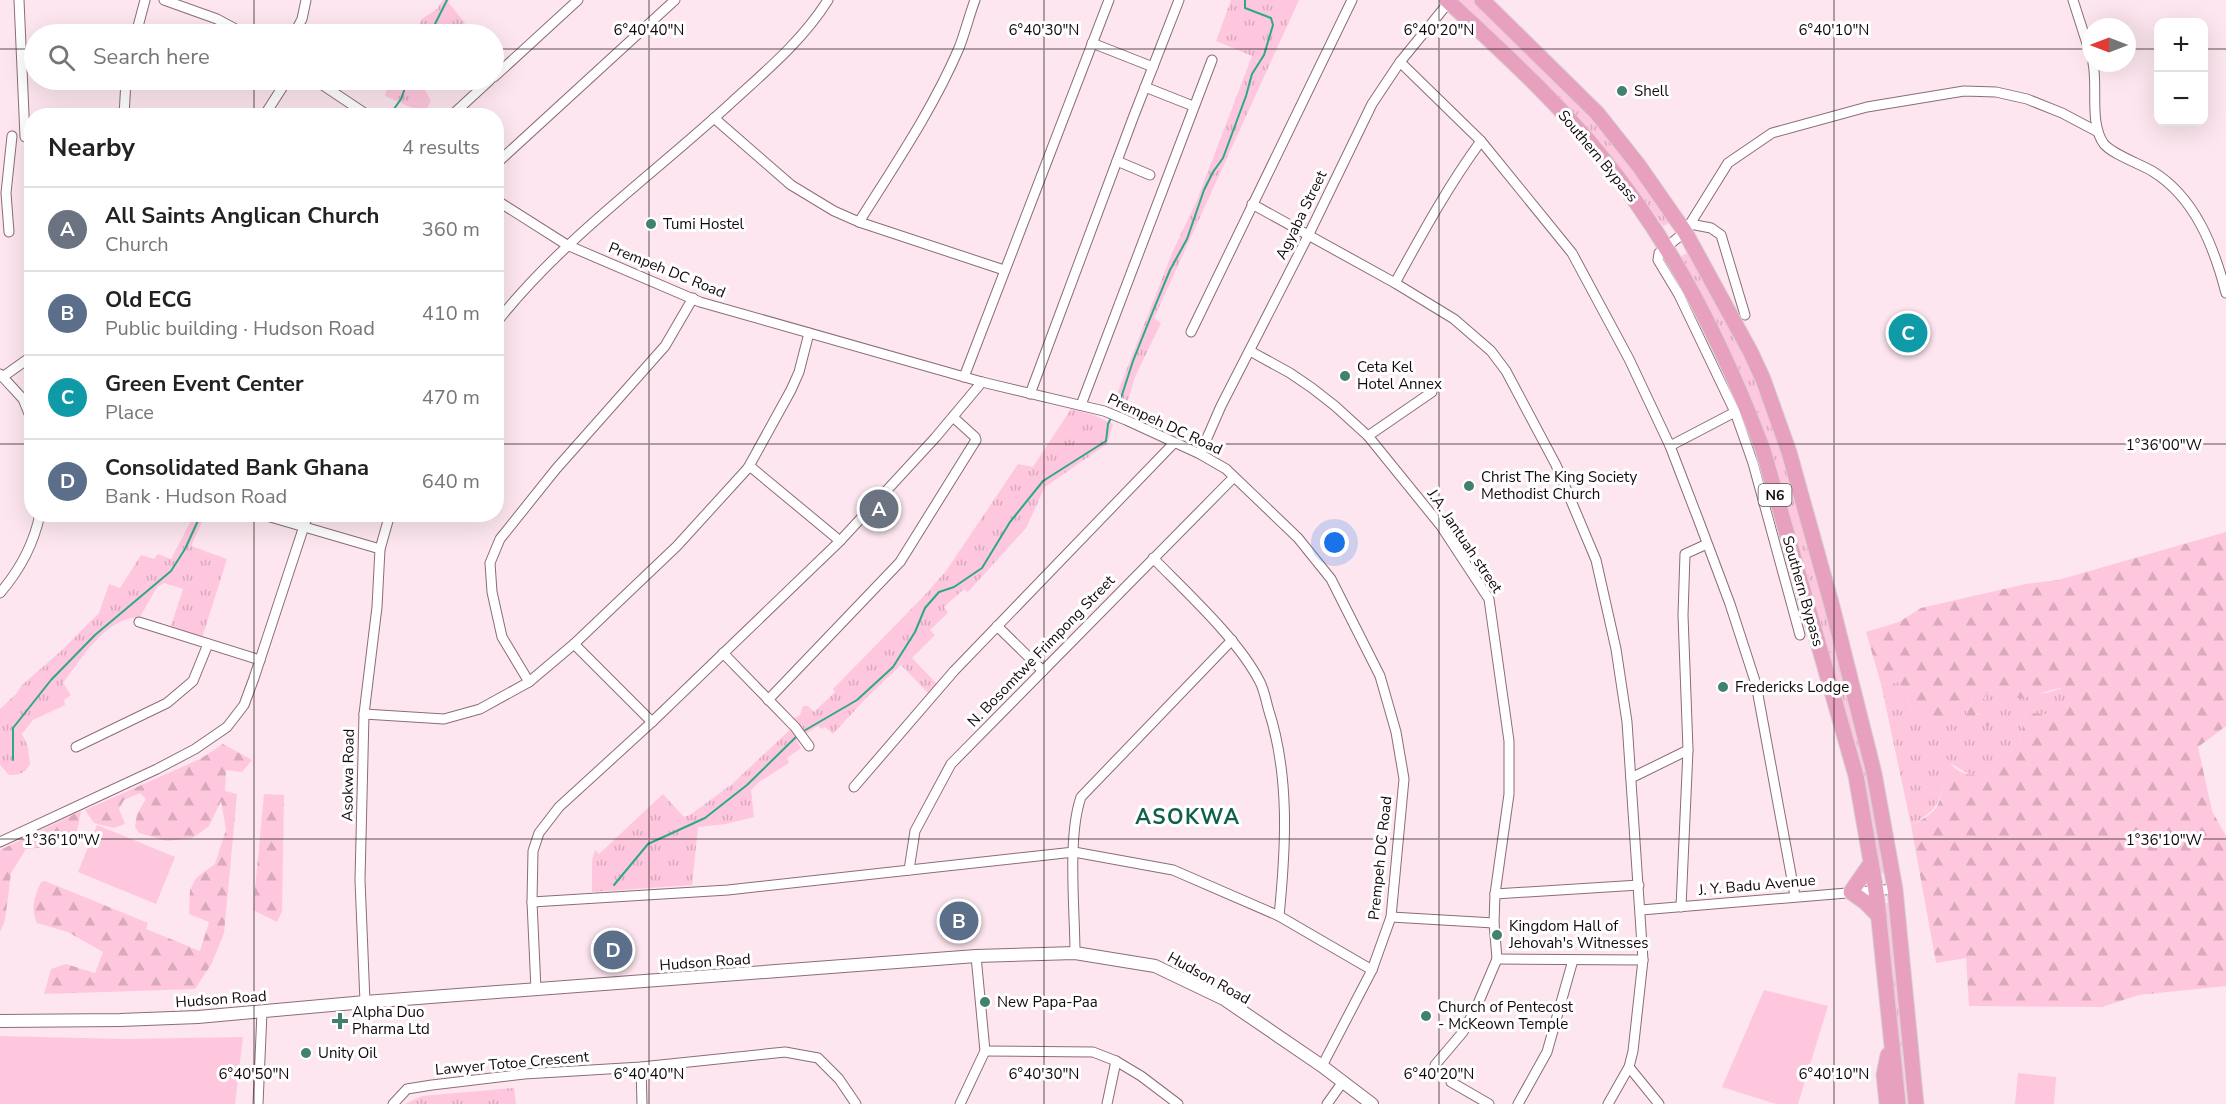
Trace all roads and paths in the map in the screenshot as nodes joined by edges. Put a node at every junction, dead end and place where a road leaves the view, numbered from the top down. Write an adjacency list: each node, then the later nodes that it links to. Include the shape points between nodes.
1 (19, 0): 25 (street)
2 (145, 0): 15 (street)
3 (164, 0): 16 (street)
4 (306, 0): 17 (street)
5 (578, 0): 22 (street)
6 (675, 0): 44 (street)
7 (828, 0): 38 (street, via 786,54)
8 (975, 0): 49 (street, via 950,67)
9 (1109, 0): 19 (street)
10 (1179, 0): 23 (street)
11 (1352, 0): 47 (street)
12 (1482, 0): 50 (highway, Southern Bypass / N6, via 1597,113)
13 (2073, 0): 18 (street)
14 (1448, 1): 21 (street, Agyaba Street); 54 (highway, Southern Bypass / N6, via 1574,125 1626,187)
15 (139, 24)
16 (226, 24)
17 (299, 24)
18 (2082, 28)
19 (1092, 43): 23 (street); 55 (street)
20 (1212, 60): 32 (street)
21 (1400, 62): 43 (street); 52 (street, Agyaba Street, via 1372,104)
22 (504, 67)
23 (1153, 68): 26 (street)
24 (2094, 72): 39 (street)
25 (24, 76)
26 (1145, 87): 32 (street); 45 (street)
27 (25, 90): 33 (street)
28 (125, 90): 34 (street)
29 (281, 90): 35 (street)
30 (330, 90): 36 (street)
31 (479, 90): 37 (street)
32 (1193, 106): 71 (street)
33 (26, 108)
34 (124, 108)
35 (269, 108)
36 (357, 108)
37 (460, 108)
38 (714, 118): 49 (street, via 791,184); 53 (street)
39 (2098, 132): 50 (street, via 2027,99 1996,92 1964,91 1867,107 1772,133 1728,163); 57 (street, via 2105,145 2161,177 2178,193 2198,219 2216,257)
40 (0, 136): 41 (street)
41 (12, 136): 42 (street); 51 (street, via 6,193)
42 (24, 137)
43 (1481, 141): 56 (street, via 1441,200); 76 (street, via 1572,253)
44 (504, 157)
45 (1117, 161): 46 (street); 69 (street)
46 (1150, 175)
47 (1252, 204): 52 (street); 61 (street)
48 (504, 205): 53 (street, Prempeh DC Road)
49 (859, 222): 55 (street)
50 (1688, 228): 54 (street); 60 (street, via 1710,228 1721,235); 113 (highway, Southern Bypass / N6, via 1750,351 1788,448 1874,773)
51 (9, 232)
52 (1308, 236): 56 (street); 63 (street, Agyaba Street)
53 (567, 245): 58 (street, Prempeh DC Road); 59 (street)
54 (1667, 247): 72 (street, via 1659,253 1658,260); 110 (highway, Southern Bypass / N6, via 1720,346 1763,450 1856,776)
55 (1004, 270): 66 (street)
56 (1395, 283): 106 (street, via 1454,319 1491,351 1506,371 1556,465 1596,560 1616,649)
57 (2226, 293)
58 (693, 298): 62 (street, Prempeh DC Road); 99 (street, via 665,346 500,539 490,563 492,592 502,637)
59 (504, 314)
60 (1745, 315)
61 (1191, 332)
62 (809, 333): 66 (street, Prempeh DC Road); 78 (street, via 791,390)
63 (1250, 351): 74 (street, J.A. Jantuah street, via 1312,388); 77 (street, Agyaba Street)
64 (24, 361): 65 (street)
65 (2, 375): 70 (street)
66 (964, 377): 67 (street, Prempeh DC Road)
67 (982, 382): 69 (street, Prempeh DC Road); 73 (street)
68 (1432, 392): 74 (street)
69 (1030, 394): 71 (street, Prempeh DC Road)
70 (24, 401)
71 (1081, 405): 75 (street, Prempeh DC Road, via 1104,411)
72 (1735, 412): 76 (street); 92 (street, via 1754,464)
73 (953, 417): 85 (street); 100 (street, via 976,440 900,562)
74 (1368, 436): 116 (street, J.A. Jantuah street, via 1441,526 1489,599 1509,741 1509,794)
75 (1174, 443): 77 (street, Prempeh DC Road); 91 (street)
76 (1670, 446): 86 (street)
77 (1200, 454): 79 (street, Prempeh DC Road)
78 (748, 468): 85 (street); 95 (street, via 677,546)
79 (1234, 477): 88 (street, N. Bosomtwe Frimpong Street); 123 (street, Prempeh DC Road, via 1298,538 1331,579 1380,676 1404,779)
80 (37, 522): 89 (street, via 28,551)
81 (285, 522): 84 (street)
82 (305, 522): 84 (street)
83 (388, 522): 87 (street, Asokwa Road)
84 (303, 528): 87 (street); 97 (street)
85 (840, 541): 96 (street)
86 (1707, 544): 105 (street, via 1685,554); 117 (street, via 1756,684)
87 (380, 549): 101 (street, Asokwa Road)
88 (1153, 558): 93 (street); 98 (street, N. Bosomtwe Frimpong Street)
89 (0, 593)
90 (139, 622): 94 (street)
91 (997, 626): 98 (street); 107 (street)
92 (1800, 635)
93 (1232, 640): 109 (street, via 1081,797 1075,816); 121 (street, via 1260,682 1277,739 1283,777 1285,858)
94 (208, 644): 97 (street); 104 (street, via 193,681 178,696)
95 (574, 644): 99 (street); 102 (street)
96 (723, 653): 100 (street); 102 (street)
97 (260, 660): 108 (street, via 244,705 227,727 157,769)
98 (1043, 671): 111 (street, N. Bosomtwe Frimpong Street, via 951,764 915,831)
99 (529, 682): 101 (street, via 480,709 444,719)
100 (768, 700): 103 (street)
101 (364, 714): 132 (street, Asokwa Road, via 360,880)
102 (652, 722): 118 (street, via 559,807 539,833 533,851)
103 (809, 746)
104 (76, 747)
105 (1688, 750): 106 (street); 119 (street)
106 (1631, 778): 112 (street)
107 (854, 787)
108 (0, 842)
109 (1074, 852): 111 (street); 121 (street, via 1173,870); 125 (street)
110 (1871, 863): 114 (highway, Southern Bypass / N6); 115 (highway)
111 (909, 870): 118 (street, via 728,890)
112 (1639, 885): 116 (street); 120 (street)
113 (1895, 889): 114 (street, J. Y. Badu Avenue); 159 (highway, Southern Bypass / N6)
114 (1876, 891): 115 (street, J. Y. Badu Avenue); 122 (highway, Southern Bypass / N6)
115 (1851, 892): 117 (street, J. Y. Badu Avenue); 122 (highway)
116 (1495, 894): 124 (street, J.A. Jantuah street)
117 (1795, 896): 119 (street, J. Y. Badu Avenue)
118 (532, 902): 131 (street)
119 (1681, 907): 120 (street, J. Y. Badu Avenue)
120 (1641, 910): 129 (street)
121 (1279, 916): 130 (street)
122 (1879, 916): 135 (highway, Southern Bypass / N6)
123 (1391, 917): 124 (street); 130 (street, Prempeh DC Road)
124 (1494, 923): 127 (street, J.A. Jantuah street)
125 (1075, 953): 126 (street, Hudson Road); 139 (street, Hudson Road, via 1166,970 1224,999)
126 (976, 956): 131 (street, Hudson Road); 136 (street)
127 (1497, 959): 128 (street); 138 (street, via 1463,1032)
128 (1573, 960): 129 (street); 154 (street, via 1547,1052)
129 (1643, 960): 141 (street)
130 (1372, 970): 139 (street, Prempeh DC Road)
131 (536, 990): 132 (street, Hudson Road)
132 (365, 1002): 133 (street, Hudson Road)
133 (262, 1012): 134 (street, Hudson Road, via 120,1020); 144 (street)
134 (0, 1021)
135 (1891, 1041): 157 (highway, via 1884,1075); 158 (highway, Southern Bypass / N6)
136 (985, 1051): 137 (street, via 1093,1052); 148 (street)
137 (1116, 1061): 149 (street); 150 (street)
138 (1435, 1065)
139 (1322, 1066): 143 (street, Hudson Road)
140 (641, 1067): 145 (street, Lawyer Totoe Crescent, via 524,1074 424,1086 407,1089); 146 (street); 147 (street, Lawyer Totoe Crescent, via 785,1052 801,1054 818,1058)
141 (1629, 1067): 155 (street); 156 (street)
142 (1451, 1082): 153 (street)
143 (1342, 1083): 151 (street); 152 (street, Hudson Road)
144 (258, 1104)
145 (393, 1104)
146 (642, 1104)
147 (856, 1104)
148 (960, 1104)
149 (1107, 1104)
150 (1178, 1104)
151 (1327, 1104)
152 (1372, 1104)
153 (1489, 1104)
154 (1518, 1104)
155 (1608, 1104)
156 (1659, 1104)
157 (1887, 1104)
158 (1898, 1104)
159 (1916, 1104)

